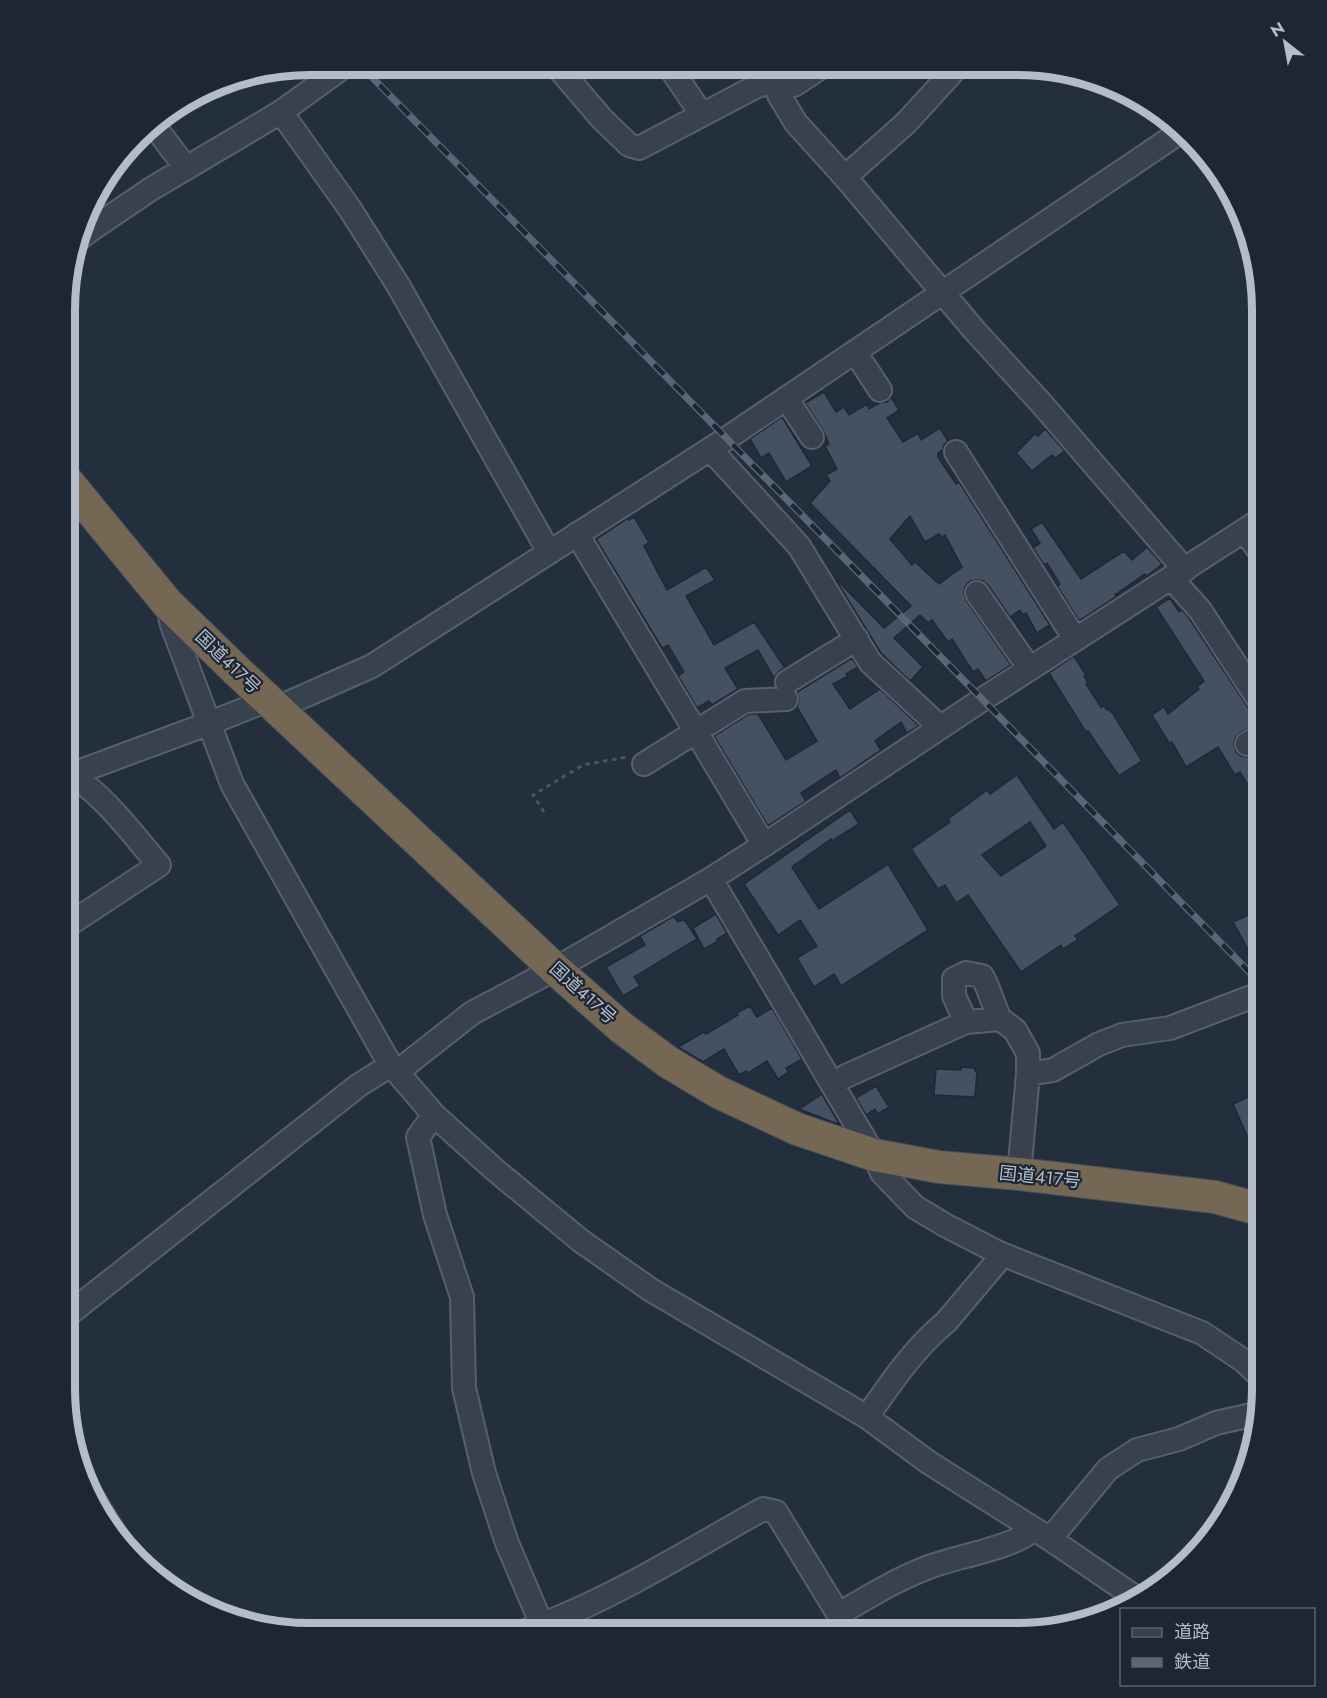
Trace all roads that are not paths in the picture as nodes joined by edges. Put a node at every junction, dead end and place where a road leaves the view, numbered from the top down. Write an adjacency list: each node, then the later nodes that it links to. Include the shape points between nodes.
1 (332, 75): 9 (street)
2 (565, 75): 10 (street, via 629,146 639,148)
3 (675, 75): 10 (street)
4 (771, 75): 10 (street)
5 (772, 75): 14 (street, via 779,96 796,123)
6 (774, 75): 7 (street, via 794,86)
7 (810, 75)
8 (950, 75): 14 (street, via 906,123)
9 (281, 112): 13 (street); 26 (street, via 398,285)
10 (702, 115)
11 (158, 131): 13 (street)
12 (1175, 136): 16 (street)
13 (186, 168): 15 (street)
14 (845, 177): 16 (street)
15 (88, 232)
16 (943, 293): 17 (street); 27 (street, via 1041,403)
17 (855, 352): 18 (street); 19 (street)
18 (880, 390)
19 (786, 398): 20 (street); 21 (street)
20 (812, 436)
21 (710, 450): 25 (street); 30 (street, via 799,546)
22 (956, 452): 31 (street)
23 (75, 491): 29 (highway, 国道417号)
24 (1252, 526): 27 (street)
25 (577, 534): 26 (street); 37 (street)
26 (549, 552): 34 (street, via 372,666)
27 (1178, 574): 31 (street); 33 (street)
28 (977, 593): 32 (street)
29 (167, 603): 34 (highway, 国道417号); 35 (street)
30 (856, 639): 36 (street, via 870,662); 37 (street, via 786,690 745,701)
31 (1076, 639): 32 (street)
32 (1030, 669): 36 (street)
33 (1252, 690)
34 (272, 704): 35 (street); 44 (highway, 国道417号)
35 (210, 723): 39 (street); 48 (street, via 232,784)
36 (940, 727): 41 (street)
37 (696, 732): 38 (street); 41 (street)
38 (647, 762)
39 (75, 773)
40 (75, 778): 43 (street, via 112,810 159,866)
41 (764, 845): 42 (street)
42 (711, 879): 44 (street); 50 (street)
43 (75, 921)
44 (555, 969): 48 (street, via 472,1013); 52 (highway, 国道417号, via 622,1028 718,1092 797,1129)
45 (1252, 997): 49 (street, via 1170,1028 1122,1035 1053,1070)
46 (1000, 1019): 47 (street); 47 (street, via 982,976 966,973 954,979 954,996); 49 (street, via 1015,1030 1028,1053)
47 (966, 1022): 50 (street)
48 (394, 1068): 51 (street); 56 (street, via 359,1085)
49 (1028, 1074): 53 (street)
50 (832, 1084): 52 (street)
51 (434, 1115): 59 (street, via 581,1241 651,1290); 62 (street, via 418,1137 435,1215 462,1297 464,1388 484,1473)
52 (874, 1155): 53 (highway, 国道417号, via 939,1167); 55 (street, via 882,1173 915,1207)
53 (1019, 1174): 54 (highway, 国道417号, via 1215,1197)
54 (1252, 1207)
55 (999, 1254): 57 (street, via 1202,1333); 59 (street, via 946,1322 897,1374)
56 (75, 1309)
57 (1252, 1369)
58 (1250, 1415): 60 (street, via 1137,1450 1108,1469)
59 (867, 1417): 60 (street, via 928,1462)
60 (1042, 1534): 61 (street); 65 (street, via 1027,1535 896,1580)
61 (1130, 1594)
62 (535, 1623)
63 (551, 1623): 64 (street, via 764,1509 776,1512)
64 (843, 1623)
65 (845, 1623)

